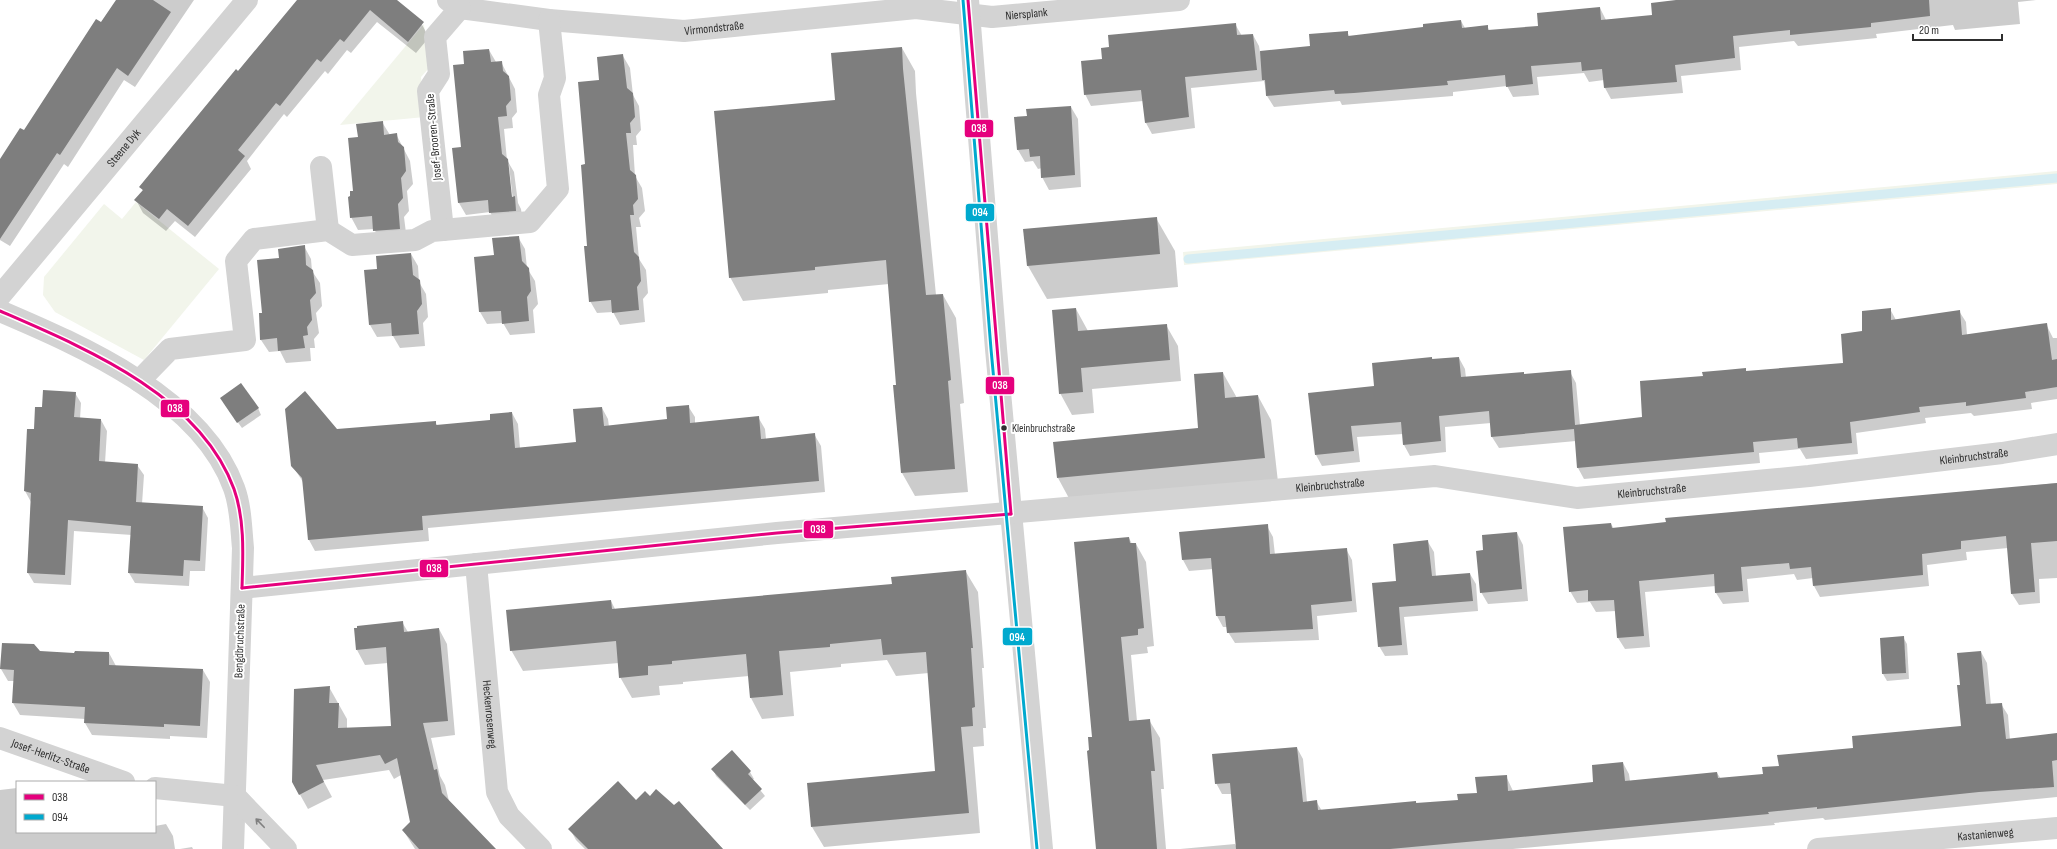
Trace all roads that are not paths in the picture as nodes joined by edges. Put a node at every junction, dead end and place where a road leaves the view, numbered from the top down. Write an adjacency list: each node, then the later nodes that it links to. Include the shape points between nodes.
1 (248, 0): 9 (street, Steene Dyk)
2 (1179, 0): 4 (street, Niersplank, via 992,17)
3 (454, 4): 5 (street, Virmondstraße); 8 (street, Josef-Brooren-Straße, via 435,37 439,74 428,91)
4 (968, 7): 5 (street, Virmondstraße, via 916,8 684,31); 13 (street)
5 (549, 20): 8 (street, via 555,78 549,95 558,189 530,222)
6 (321, 167): 7 (street)
7 (328, 230): 8 (street, via 352,245 415,240 432,231); 11 (street, via 254,239 236,261 245,340 170,349)
8 (443, 230)
9 (0, 296)
10 (0, 311): 11 (street, Bengdbruchstraße, via 68,343)
11 (139, 382): 15 (street, Bengdbruchstraße, via 164,397 184,414 214,449 226,468 239,507 243,548)
12 (2057, 444): 13 (street, Kleinbruchstraße, via 1809,476 1577,498 1435,476)
13 (1011, 514): 14 (street, Kleinbruchstraße, via 777,532); 24 (street)
14 (476, 564): 15 (street, Kleinbruchstraße); 23 (street, Heckenrosenweg, via 497,792 509,816)
15 (242, 588): 19 (street, Bengdbruchstraße)
16 (0, 738): 17 (street, Josef-Herlitz-Straße)
17 (121, 781)
18 (156, 788): 19 (street)
19 (235, 796): 21 (street, Bengdbruchstraße); 22 (street, one-way to 19)
20 (2057, 828): 25 (street, Kastanienweg)
21 (233, 849)
22 (286, 849)
23 (541, 849)
24 (1042, 849)
25 (1818, 849)

